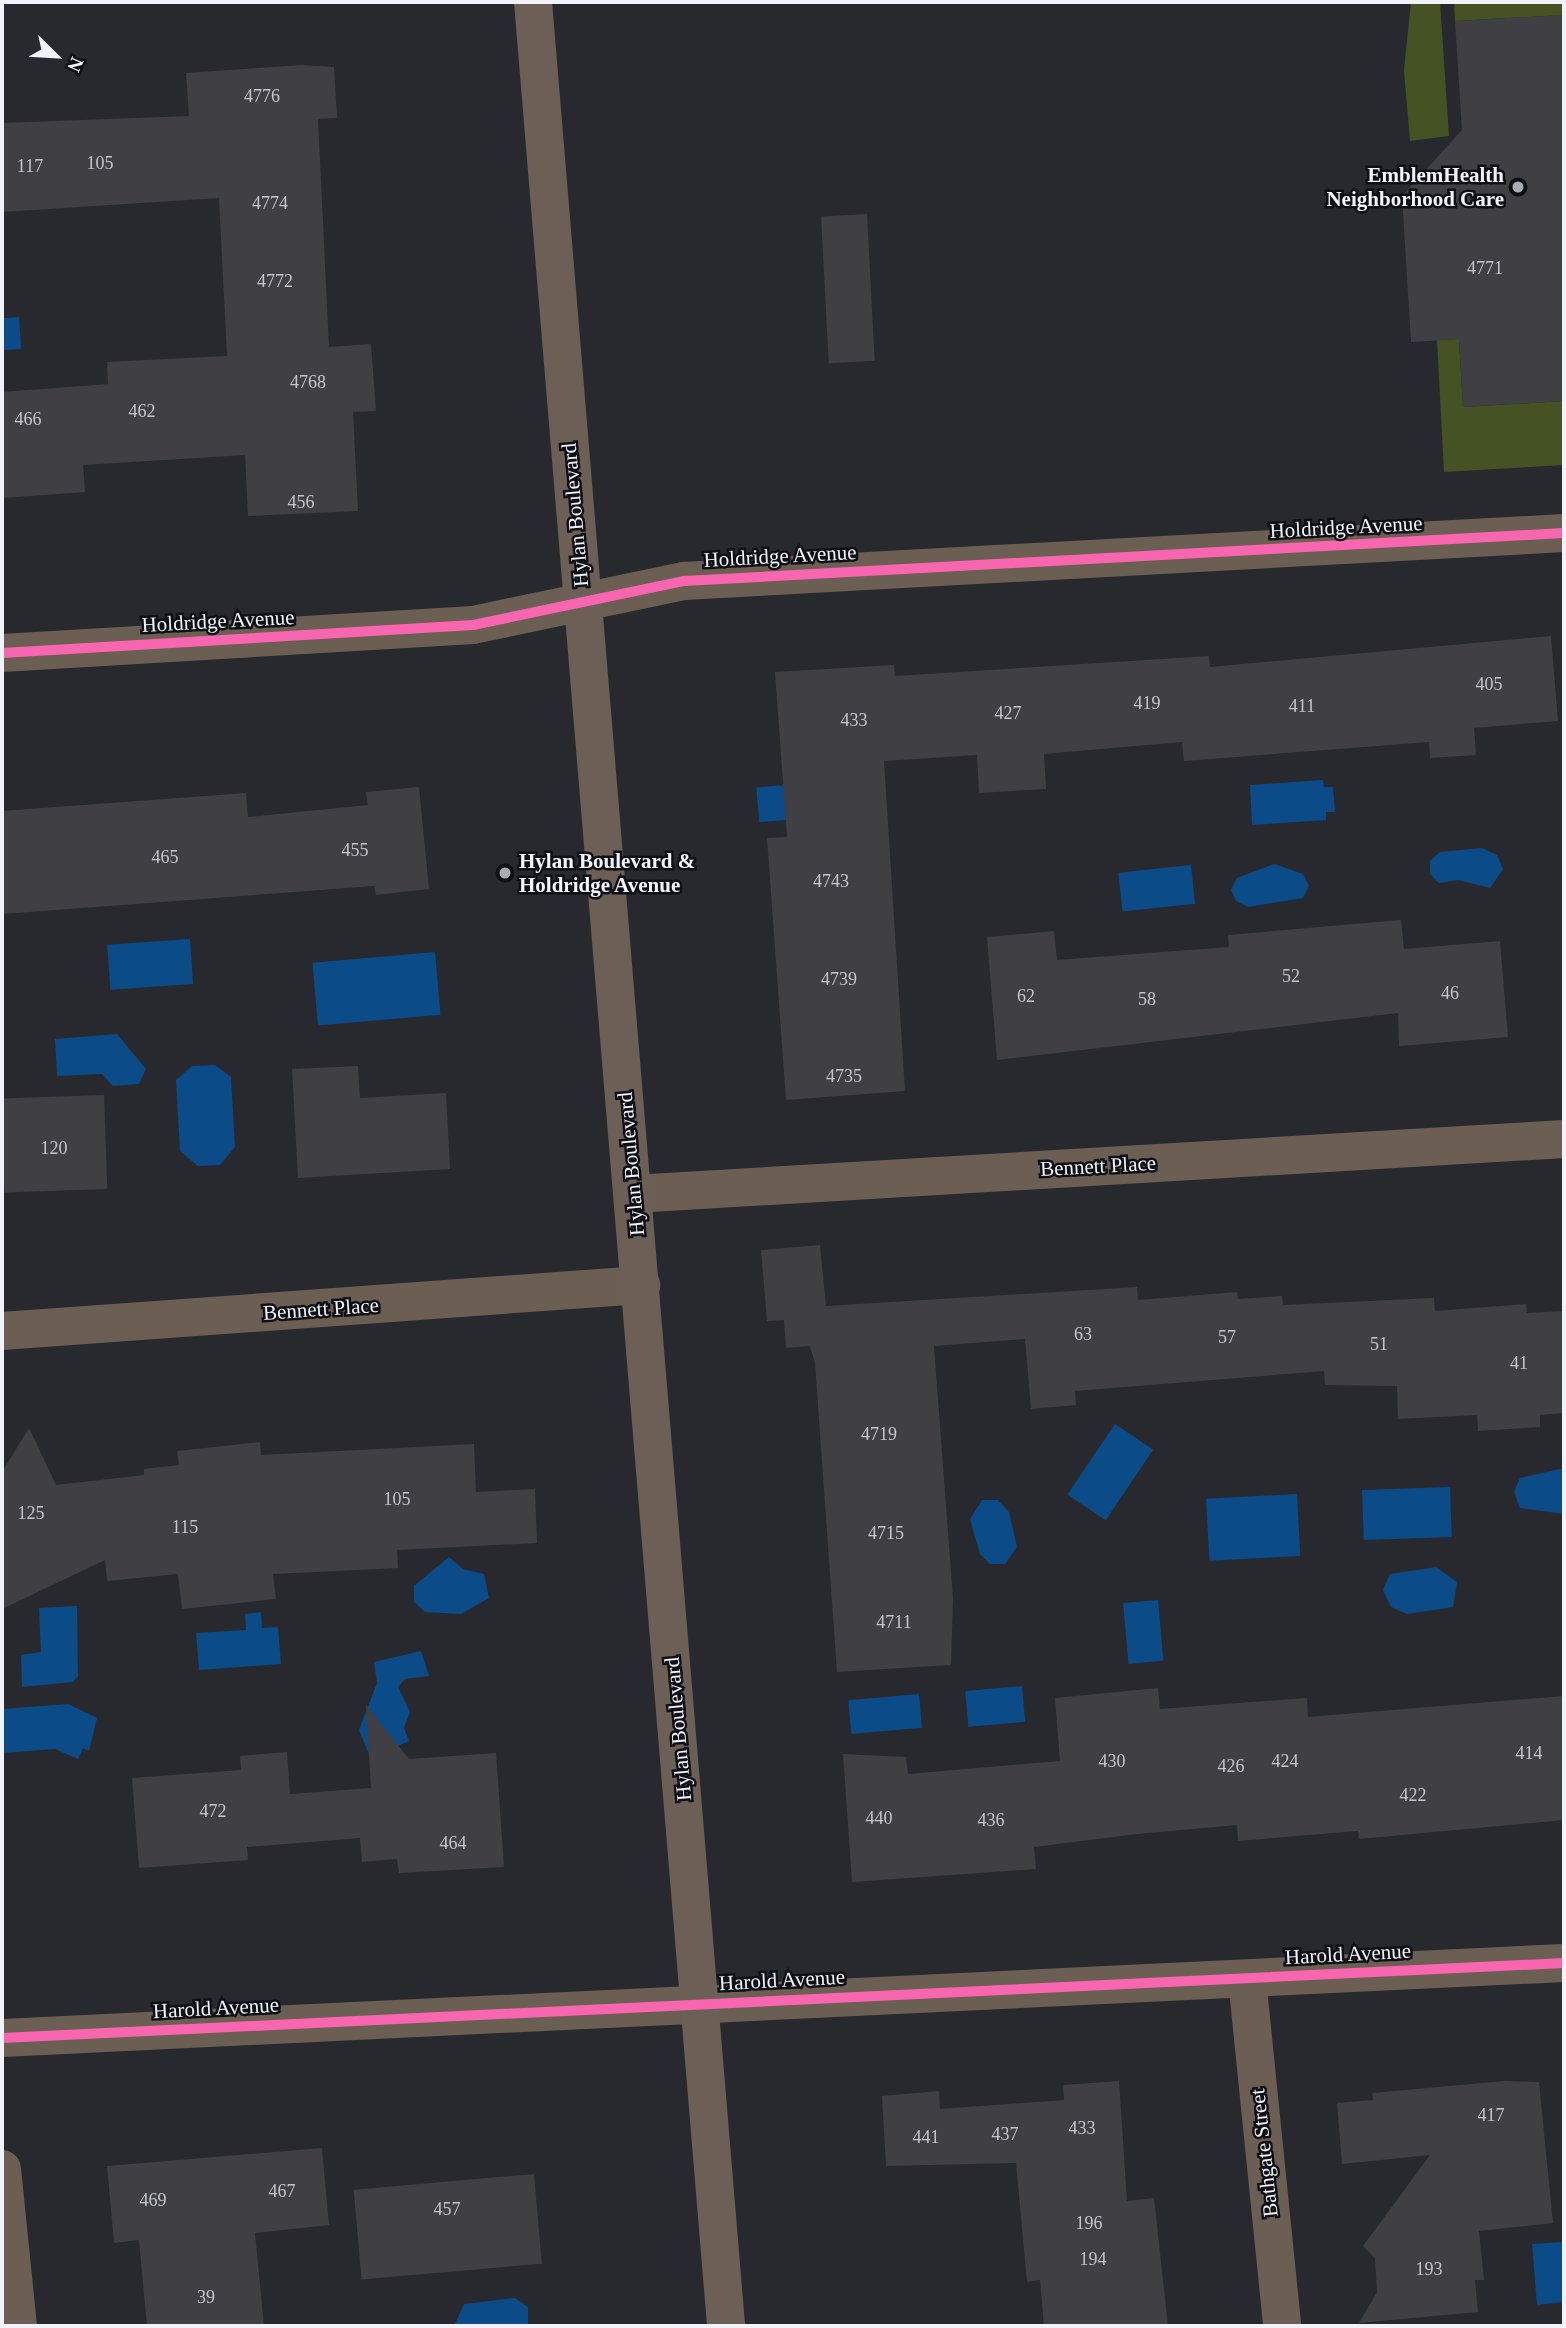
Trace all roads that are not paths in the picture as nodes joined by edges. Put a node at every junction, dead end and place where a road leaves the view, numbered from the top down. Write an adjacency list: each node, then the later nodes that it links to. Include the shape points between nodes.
1 (533, 2): 3 (main road, Hylan Boulevard)
2 (1564, 533): 3 (street, Holdridge Avenue, via 684,581)
3 (583, 599): 4 (street, Holdridge Avenue, via 473,625); 6 (main road, Hylan Boulevard)
4 (2, 653)
5 (1564, 1139): 6 (street, Bennett Place)
6 (633, 1194): 7 (main road, Hylan Boulevard)
7 (641, 1285): 8 (street, Bennett Place); 11 (main road, Hylan Boulevard)
8 (2, 1331)
9 (1564, 1963): 10 (street, Harold Avenue)
10 (1247, 1979): 11 (street, Harold Avenue); 16 (street, Bathgate Street)
11 (700, 2004): 12 (street, Harold Avenue); 15 (main road, Hylan Boulevard)
12 (2, 2038)
13 (2, 2169): 14 (street)
14 (18, 2326)
15 (726, 2326)
16 (1282, 2326)

